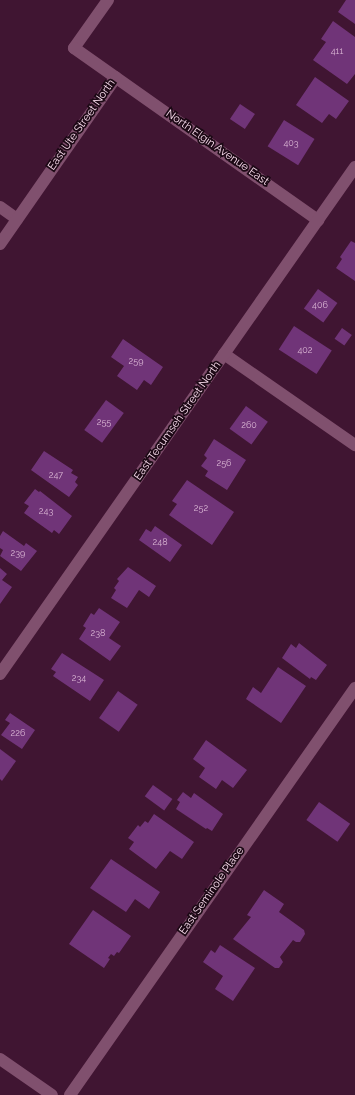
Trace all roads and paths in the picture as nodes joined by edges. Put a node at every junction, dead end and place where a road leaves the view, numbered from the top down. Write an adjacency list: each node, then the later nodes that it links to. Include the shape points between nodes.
1 (108, 0): 2 (street, East Ute Street North, via 74,48)
2 (116, 77): 5 (street, East Ute Street North); 6 (street, North Elgin Avenue East)
3 (355, 167): 6 (street, East Tecumseh Street North)
4 (0, 206): 5 (street)
5 (17, 219): 7 (street, East Ute Street North)
6 (318, 220): 8 (street, East Tecumseh Street North)
7 (0, 244)
8 (224, 354): 9 (street); 10 (street, East Tecumseh Street North)
9 (355, 445)
10 (0, 674)
11 (355, 688): 14 (street, East Seminole Place)
12 (0, 1059): 13 (street)
13 (52, 1095)
14 (70, 1095)

